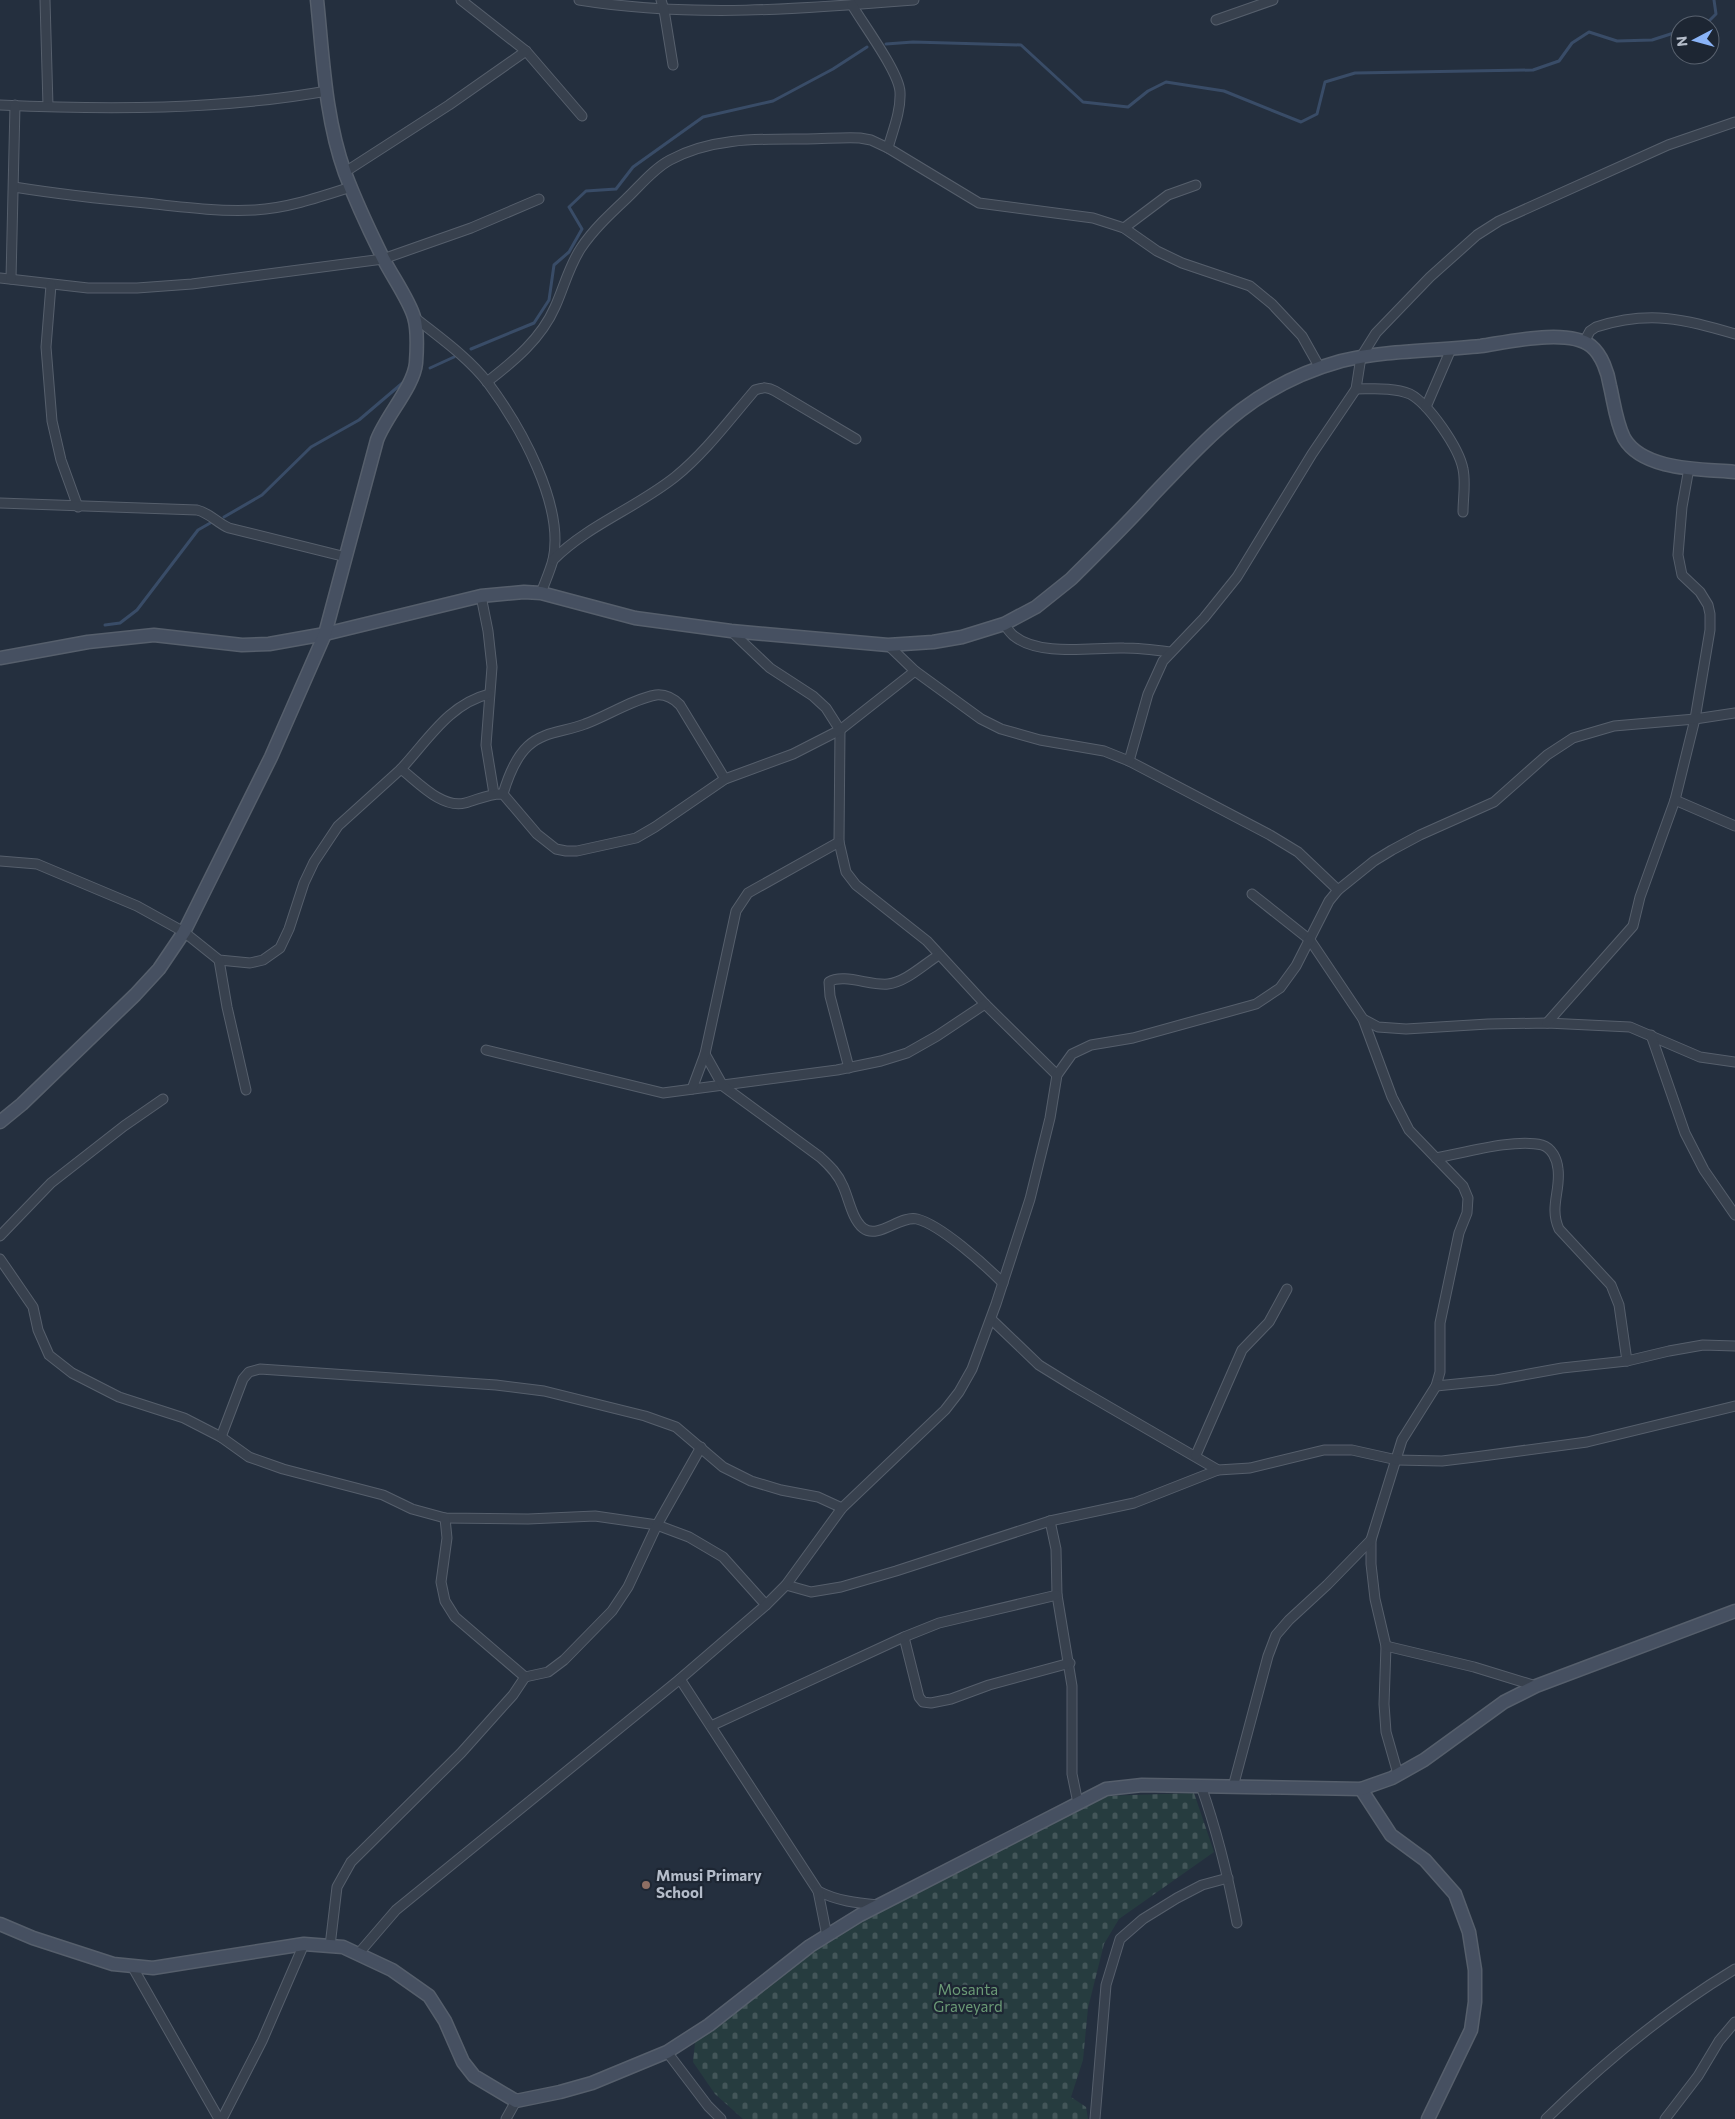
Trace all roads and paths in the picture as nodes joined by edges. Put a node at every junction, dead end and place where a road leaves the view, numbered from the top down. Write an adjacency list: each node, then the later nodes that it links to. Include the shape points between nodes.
1 (45, 0): 16 (street)
2 (317, 0): 13 (street)
3 (461, 0): 11 (street)
4 (579, 0): 9 (street)
5 (661, 0): 9 (street)
6 (914, 0): 8 (street)
7 (1273, 0): 10 (street)
8 (852, 5): 9 (street); 19 (street, via 900,89 899,108)
9 (664, 10): 12 (street)
10 (1216, 20)
11 (526, 50): 17 (street); 20 (street, via 449,105)
12 (673, 65)
13 (326, 91): 16 (street, via 245,102 145,107); 20 (street)
14 (0, 105): 15 (street)
15 (15, 105): 16 (street); 22 (street)
16 (48, 106)
17 (582, 116)
18 (1735, 122): 34 (street, via 1668,145 1499,221 1477,235 1430,277 1376,333)
19 (888, 148): 25 (street, via 979,204 1093,218); 36 (street, via 860,138 756,138 721,143 670,160 642,183 592,234 581,248 546,324 514,361)
20 (345, 172): 23 (street)
21 (1196, 185): 25 (street, via 1168,196)
22 (14, 187): 23 (street, via 197,209 256,210 287,206); 28 (street)
23 (351, 187): 26 (street)
24 (539, 199): 26 (street, via 471,228)
25 (1124, 228): 35 (street, via 1157,251 1182,263 1250,286 1302,336)
26 (383, 259): 29 (street, via 192,284 137,288); 30 (street)
27 (0, 278): 28 (street)
28 (11, 279): 29 (street)
29 (50, 285): 43 (street, via 46,347 52,421 61,460)
30 (414, 317): 36 (street, via 464,358); 45 (street, via 415,370 377,440)
31 (1735, 334): 32 (street, via 1669,317 1652,316 1596,327)
32 (1584, 342): 33 (street, via 1549,338); 40 (street, via 1604,364 1625,439 1649,459)
33 (1451, 349): 34 (street); 38 (street)
34 (1361, 357): 35 (street); 37 (street)
35 (1320, 368): 49 (street, via 1268,390 1239,411 1184,462 1071,579 1036,607)
36 (487, 382): 46 (street, via 516,427 549,498 554,547)
37 (1356, 389): 38 (street, via 1400,391); 53 (street, via 1237,577 1204,618)
38 (1426, 407): 44 (street, via 1453,446 1463,469)
39 (856, 439): 46 (street, via 775,391 760,388 676,476 579,538)
40 (1689, 468): 41 (street); 58 (street, via 1679,536 1680,567 1682,575 1700,592 1710,614)
41 (1735, 472)
42 (0, 503): 43 (street)
43 (78, 507): 45 (street, via 197,510 229,528)
44 (1462, 512)
45 (346, 557): 51 (street)
46 (552, 560): 47 (street)
47 (541, 593): 48 (street); 50 (street, via 635,618)
48 (481, 596): 51 (street); 56 (street, via 492,667)
49 (1004, 624): 52 (street, via 962,637); 53 (street, via 1014,636 1032,645 1078,650 1122,648)
50 (731, 631): 52 (street); 59 (street, via 770,668 813,696 826,708)
51 (325, 634): 54 (street, via 295,641 242,646 154,635 88,642); 70 (street, via 271,758)
52 (888, 644): 55 (street)
53 (1170, 652): 60 (street, via 1148,694)
54 (0, 658)
55 (915, 671): 59 (street); 60 (street, via 981,719 1001,729 1040,740 1104,751)
56 (489, 694): 61 (street, via 447,716); 63 (street, via 486,746)
57 (1735, 713): 58 (street)
58 (1695, 719): 64 (street); 68 (street, via 1614,726 1573,738 1547,755 1494,802 1420,834 1374,861)
59 (840, 730): 62 (street, via 793,754); 66 (street)
60 (1129, 761): 68 (street, via 1298,852)
61 (402, 769): 63 (street, via 450,803 464,803); 73 (street, via 338,826 326,842 304,883 280,948 263,960 250,964)
62 (725, 779): 63 (street, via 636,838 577,851 556,849 546,843); 63 (street, via 680,705 672,697 657,695 584,725 540,738 527,747)
63 (498, 794)
64 (1675, 800): 65 (street); 76 (street, via 1640,897 1633,926)
65 (1735, 826)
66 (839, 842): 72 (street, via 846,872 856,885 927,941); 79 (street, via 755,888 741,901 732,925)
67 (0, 862): 70 (street, via 37,864 136,906)
68 (1338, 890): 71 (street)
69 (1252, 894): 71 (street)
70 (184, 932): 73 (street); 87 (street, via 160,969 136,995)
71 (1310, 940): 75 (street); 82 (street, via 1280,988 1256,1004 1133,1038 1091,1046 1072,1054)
72 (939, 955): 74 (street); 81 (street, via 893,983 836,979 829,982)
73 (219, 960): 85 (street)
74 (985, 1004): 81 (street, via 907,1053); 82 (street)
75 (1362, 1019): 76 (street, via 1378,1026 1406,1029); 88 (street, via 1392,1097 1409,1130)
76 (1547, 1023): 77 (street, via 1630,1027)
77 (1651, 1036): 80 (street, via 1700,1056); 89 (street, via 1685,1133 1704,1170)
78 (486, 1050): 84 (street, via 664,1092)
79 (705, 1054): 83 (street); 84 (street)
80 (1735, 1062)
81 (849, 1068): 83 (street)
82 (1057, 1075): 92 (street, via 1030,1199)
83 (722, 1086): 84 (street); 92 (street, via 834,1170 863,1228 873,1231 907,1219 918,1219 954,1240)
84 (692, 1089)
85 (246, 1090)
86 (162, 1099): 90 (street, via 51,1183)
87 (0, 1122)
88 (1436, 1158): 96 (street, via 1516,1143 1544,1145 1553,1152 1558,1168 1554,1218 1559,1229 1611,1285 1619,1305); 97 (street, via 1463,1186 1468,1198 1467,1214 1459,1233 1440,1323 1440,1372)
89 (1735, 1215)
90 (0, 1236)
91 (0, 1259): 99 (street, via 33,1307 38,1330 49,1355 72,1373 119,1397 184,1418)
92 (1002, 1283): 94 (street)
93 (1287, 1289): 101 (street, via 1269,1322 1242,1350)
94 (991, 1318): 101 (street, via 1039,1365); 104 (street, via 972,1369 945,1410)
95 (1735, 1346): 96 (street, via 1704,1345)
96 (1627, 1361): 97 (street)
97 (1436, 1386): 102 (street, via 1402,1440)
98 (1735, 1406): 102 (street, via 1587,1442 1451,1460)
99 (221, 1437): 100 (street, via 243,1379 249,1372 260,1369 544,1391 676,1427); 105 (street, via 250,1457 266,1463 384,1495 412,1509)
100 (701, 1447): 104 (street, via 723,1467 751,1481 818,1497); 107 (street)
101 (1196, 1455): 103 (street)
102 (1397, 1460): 103 (street, via 1352,1450 1324,1450 1250,1468); 108 (street)
103 (1218, 1470): 106 (street, via 1134,1503)
104 (842, 1508): 109 (street)
105 (445, 1518): 107 (street, via 595,1516); 116 (street, via 447,1538 441,1582 445,1601 460,1621)
106 (1050, 1521): 109 (street, via 841,1587 811,1592); 110 (street, via 1056,1549)
107 (656, 1525): 111 (street, via 690,1537 723,1556); 116 (street, via 628,1587 612,1611 564,1660 548,1672)
108 (1371, 1540): 114 (street, via 1375,1599); 122 (street, via 1276,1635)
109 (786, 1585): 111 (street)
110 (1057, 1595): 113 (street, via 971,1614); 115 (street)
111 (766, 1605): 117 (street)
112 (1735, 1611): 118 (street)
113 (904, 1637): 115 (street, via 919,1697 924,1702 931,1703); 119 (street)
114 (1386, 1646): 118 (street); 120 (street, via 1386,1732)
115 (1070, 1663): 124 (street, via 1072,1774)
116 (525, 1677): 132 (street, via 513,1696 473,1739 351,1862 337,1887)
117 (680, 1679): 119 (street); 133 (street, via 396,1910)
118 (1536, 1686): 120 (street, via 1504,1702 1424,1760)
119 (712, 1726): 126 (street)
120 (1398, 1774): 123 (street)
121 (1201, 1786): 122 (street); 124 (street, via 1106,1789); 125 (street)
122 (1233, 1786): 123 (street)
123 (1361, 1789): 143 (street, via 1391,1835 1425,1860 1455,1894 1469,1932 1476,1970 1471,2030)
124 (1078, 1803): 127 (street)
125 (1228, 1878): 128 (street); 142 (street, via 1202,1885 1177,1898 1143,1919 1120,1939 1106,1985)
126 (818, 1891): 127 (street, via 829,1897); 130 (street)
127 (881, 1906): 130 (street)
128 (1237, 1923)
129 (0, 1924): 134 (street, via 104,1961)
130 (827, 1936): 137 (street, via 803,1951 709,2026)
131 (304, 1944): 132 (street); 134 (street, via 152,1968); 139 (street, via 262,2041)
132 (330, 1946): 133 (street)
133 (359, 1953): 138 (street, via 392,1970 429,1996 445,2021 463,2062 474,2076)
134 (132, 1966): 139 (street)
135 (1735, 1969): 144 (street, via 1682,2003)
136 (1735, 2022): 145 (street)
137 (667, 2052): 138 (street, via 592,2083); 141 (street)
138 (516, 2101): 140 (street)
139 (220, 2119)
140 (506, 2119)
141 (721, 2119)
142 (1095, 2119)
143 (1428, 2119)
144 (1546, 2119)
145 (1664, 2119)

